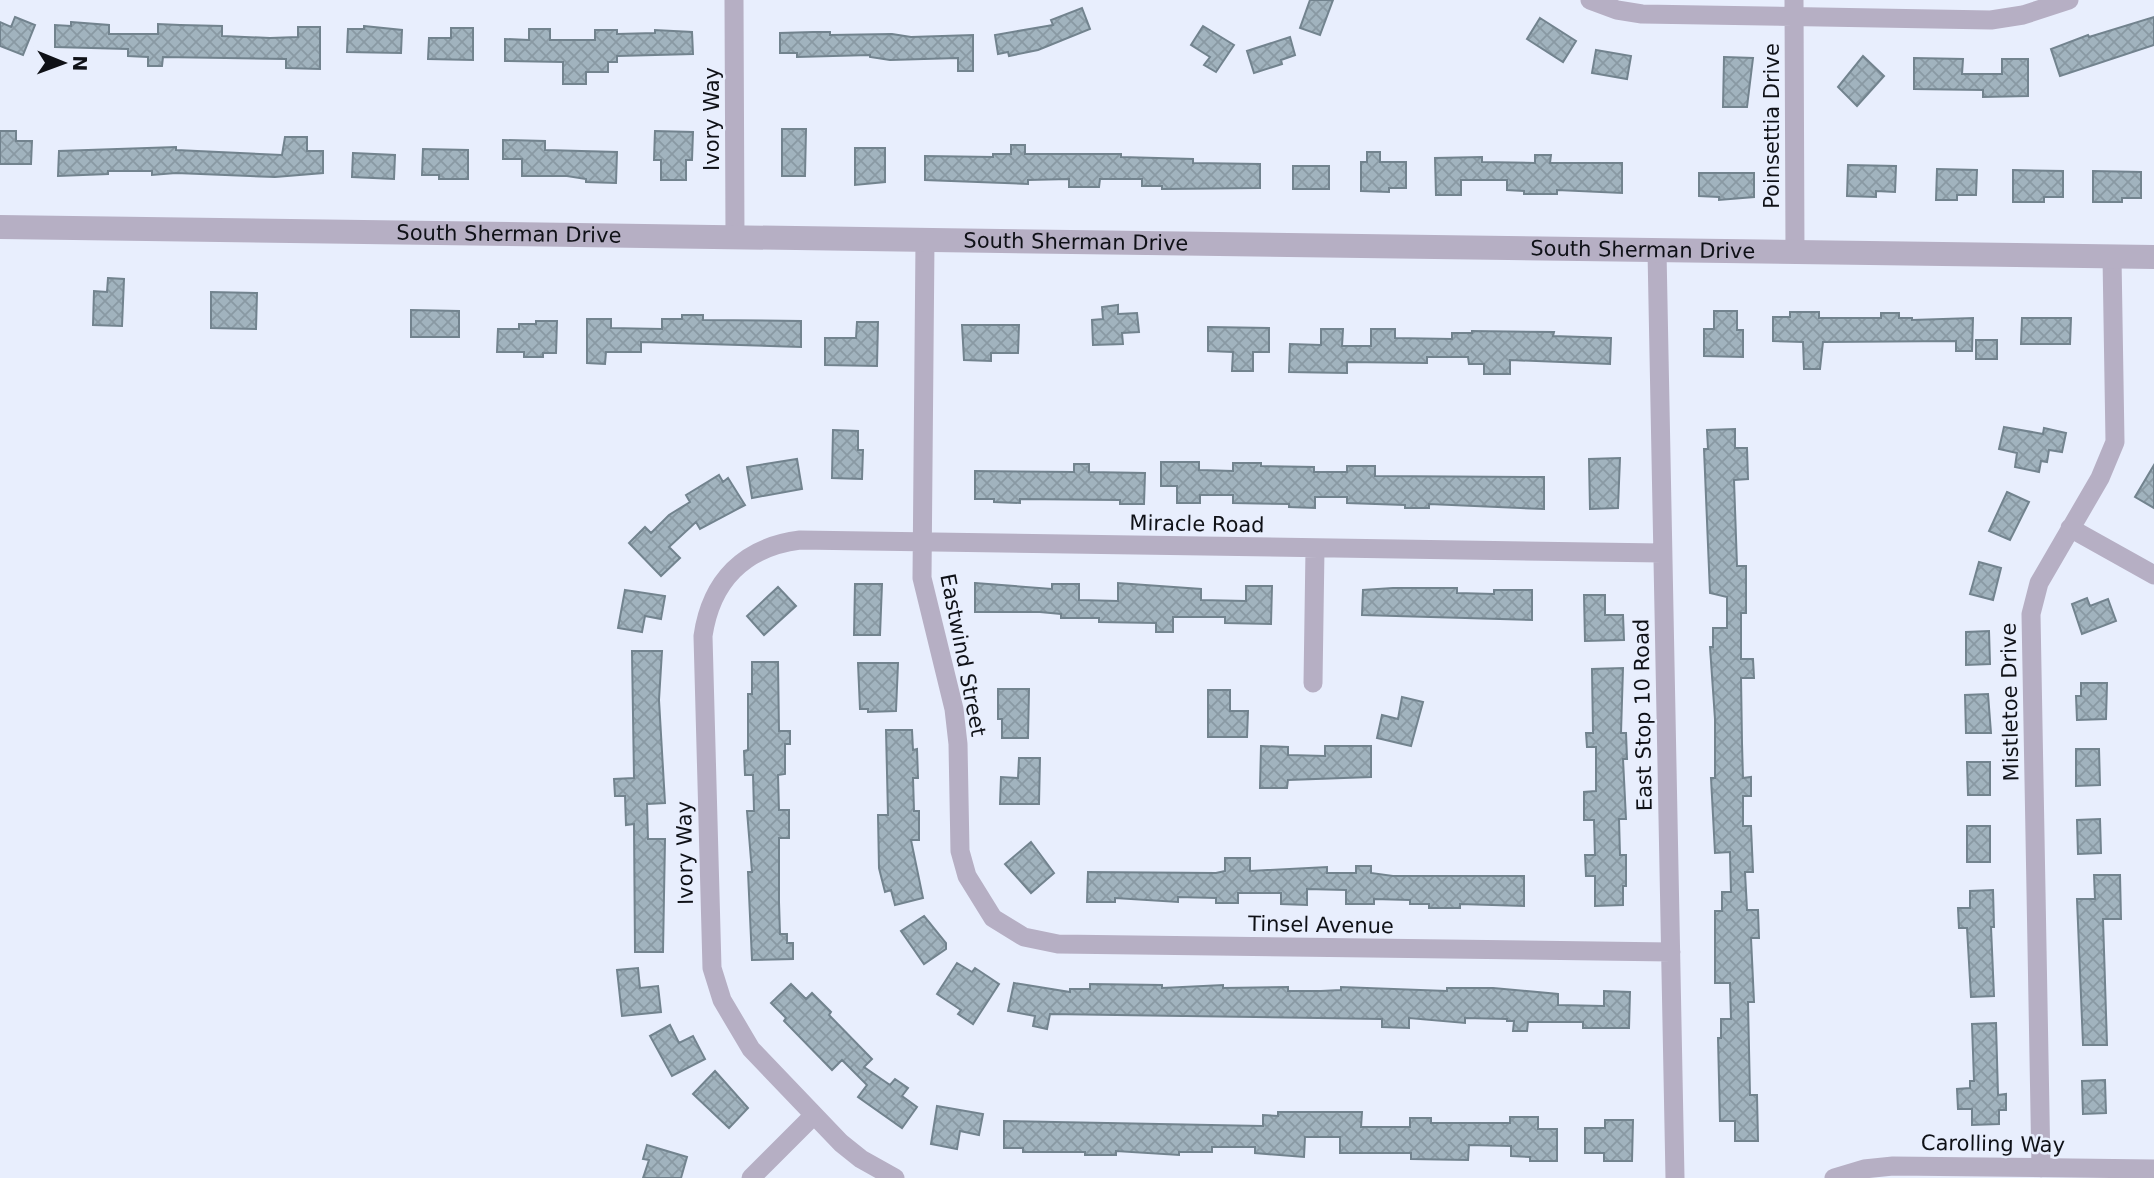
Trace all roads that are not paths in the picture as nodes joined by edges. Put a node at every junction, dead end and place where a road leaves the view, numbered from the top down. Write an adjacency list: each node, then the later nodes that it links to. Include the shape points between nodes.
1 (734, 0): 6 (street, Ivory Way)
2 (1590, 0): 4 (street, via 1642,15)
3 (2065, 1): 4 (street, via 1991,20)
4 (1795, 8): 9 (street, Poinsettia Drive)
5 (0, 227): 6 (street, South Sherman Drive)
6 (735, 238): 7 (street, South Sherman Drive)
7 (925, 240): 8 (street, South Sherman Drive); 13 (street, Eastwind Street)
8 (1657, 251): 9 (street, South Sherman Drive); 15 (street, East Stop 10 Road)
9 (1795, 253): 10 (street, South Sherman Drive)
10 (2112, 257): 11 (street, South Sherman Drive); 12 (street, Mistletoe Drive, via 2115,442 2101,478)
11 (2154, 257)
12 (2070, 528): 17 (street); 22 (street, Mistletoe Drive, via 2039,583 2031,614)
13 (923, 543): 14 (street, Miracle Road); 16 (street, Miracle Road, via 787,542 754,554); 19 (street, Eastwind Street, via 923,588 956,724 960,851)
14 (1315, 549): 15 (street, Miracle Road); 18 (street)
15 (1662, 553): 20 (street, East Stop 10 Road)
16 (738, 566): 21 (street, Ivory Way, via 715,593 703,636 711,960 722,1000 747,1043)
17 (2154, 575)
18 (1313, 683)
19 (983, 905): 20 (street, Tinsel Avenue, via 1010,931 1052,943)
20 (1671, 952): 26 (street, East Stop 10 Road)
21 (814, 1115): 24 (street); 25 (street, via 855,1154)
22 (2041, 1168): 23 (street, Carolling Way); 27 (street, Carolling Way, via 1893,1166)
23 (2154, 1169)
24 (751, 1178)
25 (895, 1178)
26 (1675, 1178)
27 (1833, 1178)

